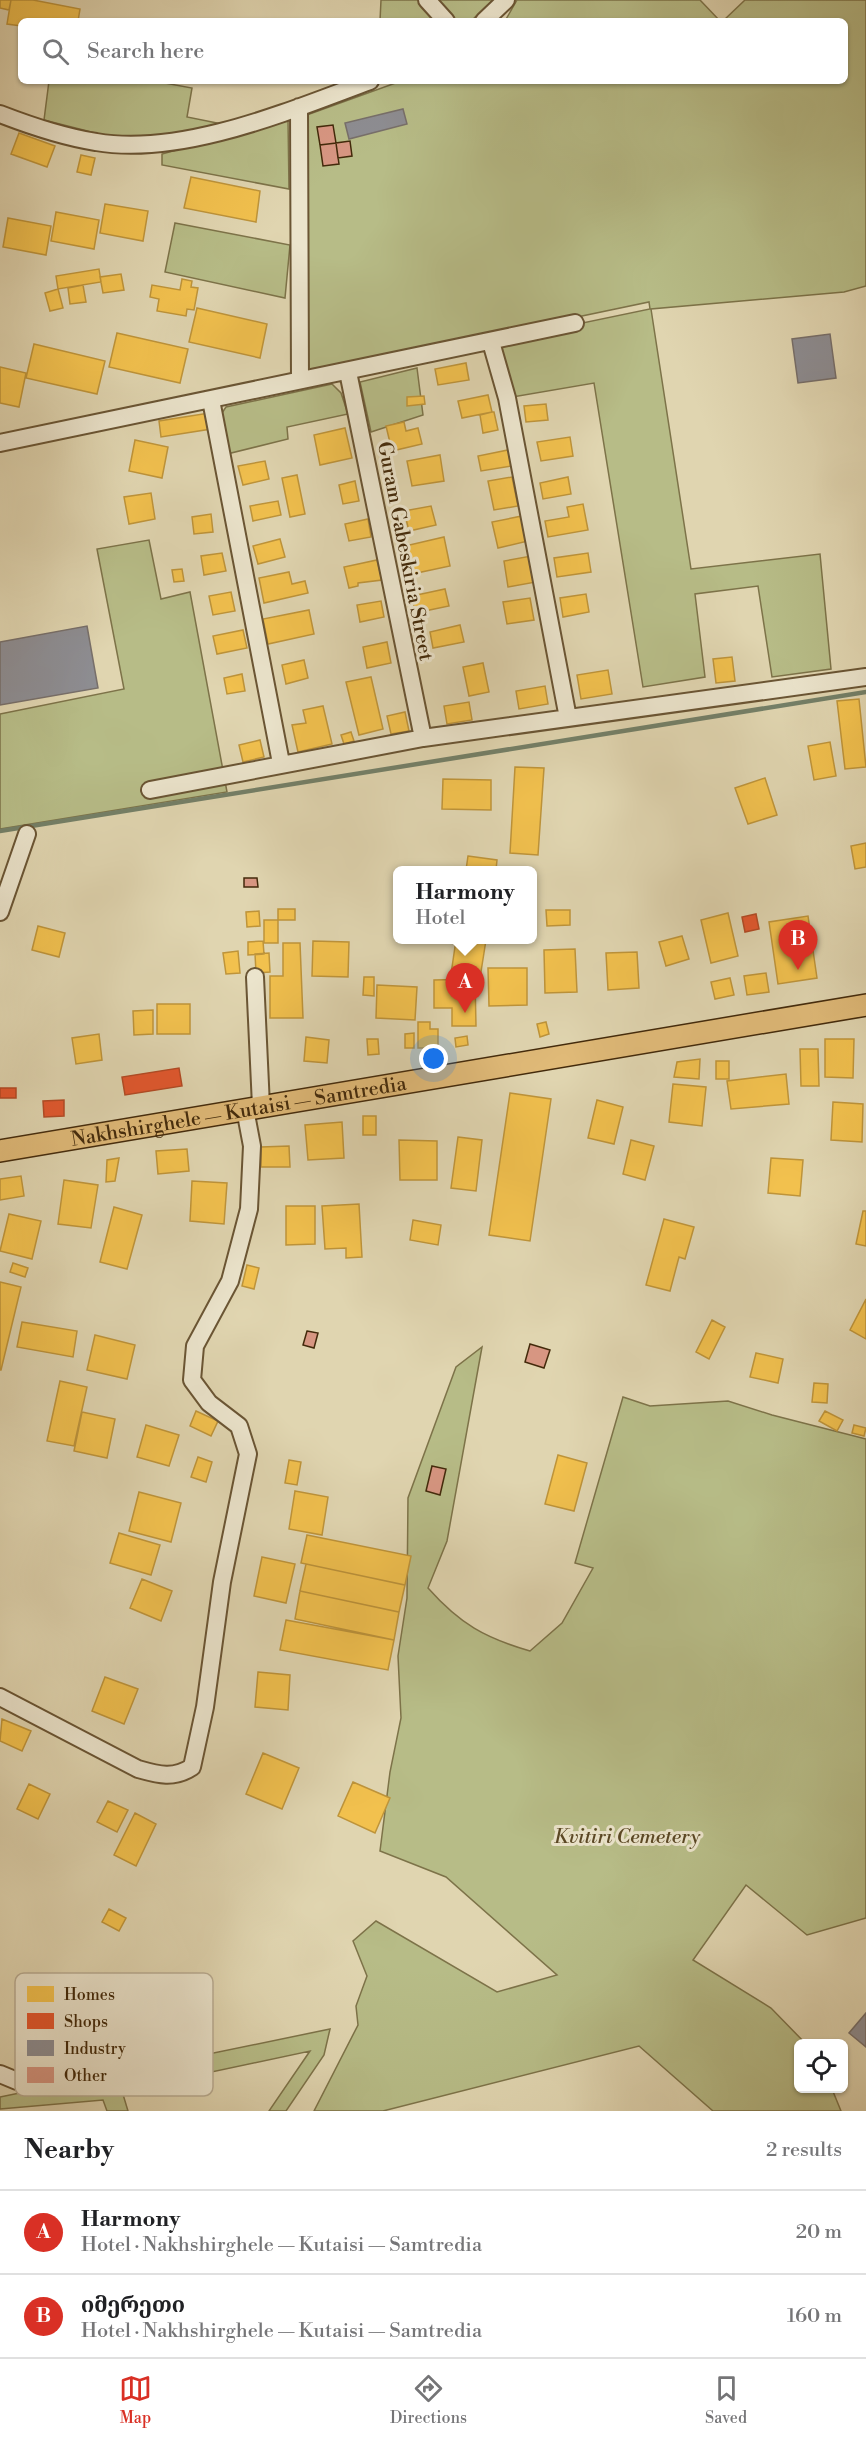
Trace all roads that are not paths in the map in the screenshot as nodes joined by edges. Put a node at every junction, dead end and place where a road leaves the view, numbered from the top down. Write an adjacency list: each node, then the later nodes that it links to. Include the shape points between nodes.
1 (426, 0): 3 (street)
2 (506, 0): 4 (street)
3 (443, 18)
4 (487, 18)
5 (362, 84): 6 (street)
6 (299, 107): 7 (street, via 195,138 146,145 98,143 40,129); 11 (street)
7 (0, 114)
8 (575, 323): 9 (street)
9 (491, 342): 10 (street); 15 (street, via 507,398)
10 (348, 372): 11 (street); 16 (street, Guram Gabeskiria Street)
11 (300, 380): 12 (street)
12 (211, 400): 13 (street); 17 (street)
13 (0, 443)
14 (866, 677): 15 (street)
15 (568, 717): 16 (street)
16 (423, 738): 17 (street)
17 (281, 763): 18 (street)
18 (150, 790)
19 (27, 834): 20 (street)
20 (0, 912)
21 (255, 977): 23 (street)
22 (866, 1005): 23 (main road, Nakhshirghele — Kutaisi — Samtredia)
23 (253, 1107): 24 (main road, Nakhshirghele — Kutaisi — Samtredia); 25 (street, via 249,1209 230,1281 195,1346 192,1380 209,1403 239,1426 248,1454 222,1582 202,1725 192,1767 181,1775 163,1776 138,1769)
24 (0, 1151)
25 (0, 1697)
26 (0, 2074): 27 (street)
27 (15, 2080)

